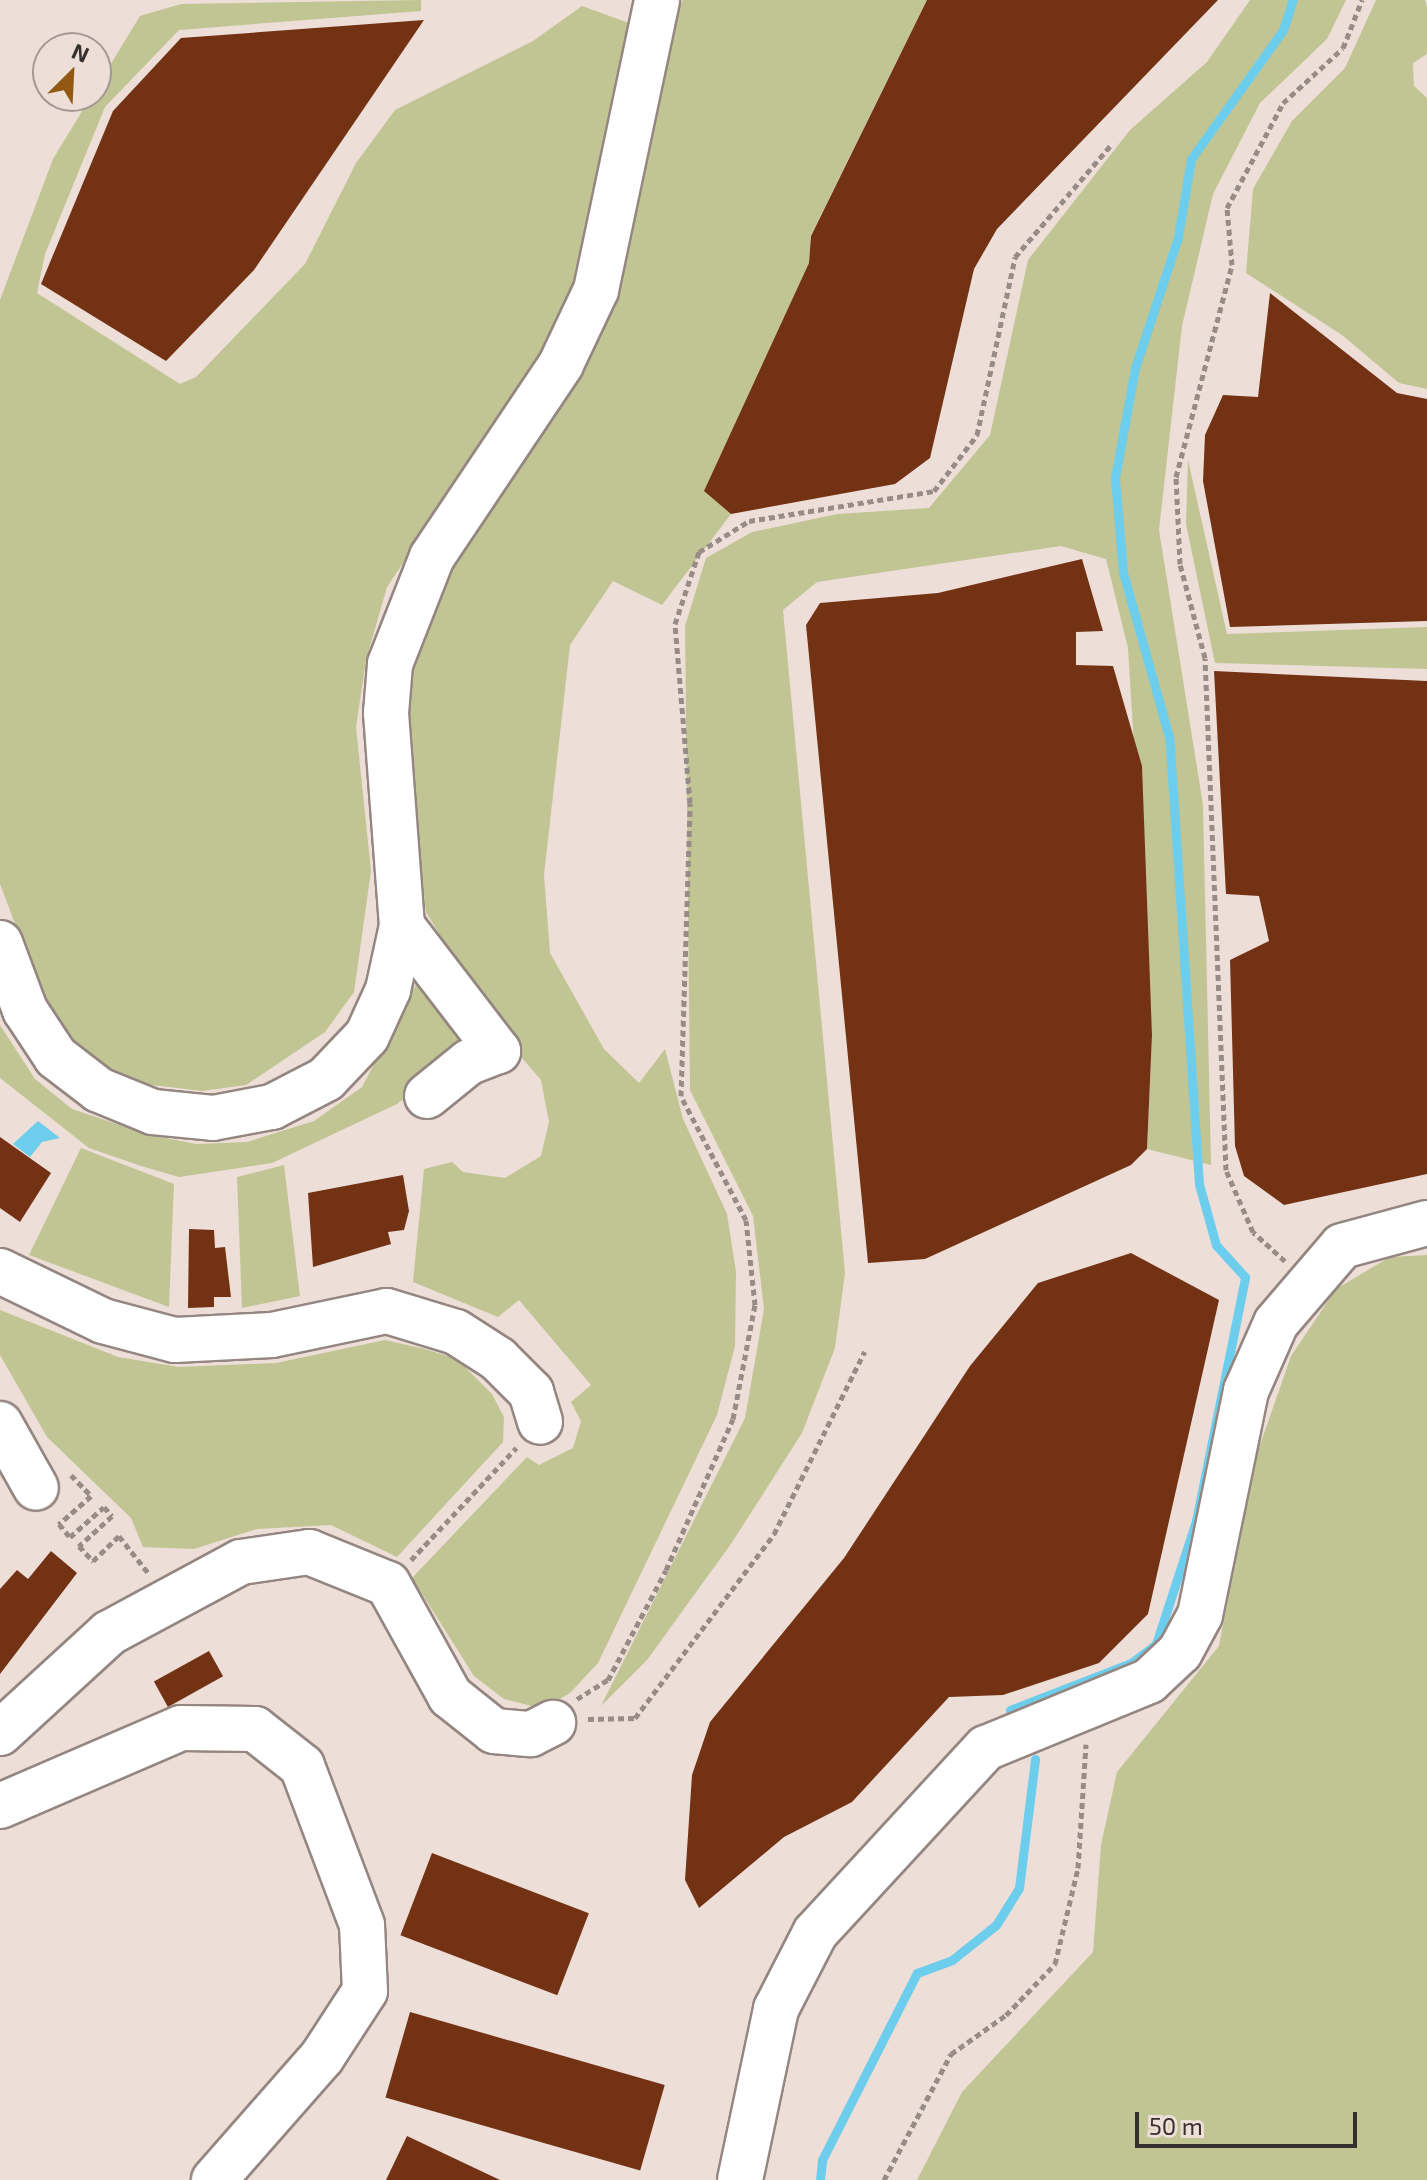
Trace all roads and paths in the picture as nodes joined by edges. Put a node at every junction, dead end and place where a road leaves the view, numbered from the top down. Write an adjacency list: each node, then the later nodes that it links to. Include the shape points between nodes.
1 (657, 0): 4 (street, via 596,290 561,364 432,557 390,664 386,713)
2 (1362, 0): 9 (path, via 1343,48 1283,103 1227,208 1232,265 1176,477 1180,564 1205,658 1226,1170 1253,1232)
3 (1111, 145): 18 (path, via 1015,257 977,435 934,491 749,521 699,552 675,624 690,803 681,1096 746,1220 755,1305 733,1419 666,1570 608,1680)
4 (402, 926): 5 (street, via 388,990 367,1036 326,1079 272,1107 213,1118 153,1112 99,1090 56,1057 25,1010); 6 (street, via 498,1051 469,1062)
5 (0, 943)
6 (427, 1096)
7 (1427, 1223): 9 (street, via 1342,1246)
8 (0, 1271): 11 (street, via 103,1321 175,1340 272,1335 387,1311 456,1332 498,1359 531,1392)
9 (1306, 1281): 17 (street, via 1276,1323 1246,1391 1200,1615 1180,1652 1149,1681)
10 (865, 1351): 18 (path, via 774,1534 635,1718)
11 (540, 1422): 15 (path)
12 (0, 1424): 13 (street)
13 (36, 1488)
14 (91, 1496): 16 (path, via 59,1524 70,1537 104,1507 112,1516 79,1546 93,1561 119,1536)
15 (388, 1584): 16 (street, via 309,1552 241,1562); 18 (street, via 450,1696 494,1731 531,1734)
16 (170, 1599): 19 (street, via 60,1672)
17 (1088, 1711): 22 (street, via 986,1748 815,1933 776,2009); 23 (path, via 1078,1868 1055,1964 1006,2015 951,2054)
18 (553, 1723)
19 (0, 1733)
20 (0, 1806): 21 (street, via 181,1728 255,1729 302,1766 362,1925 365,1991 322,2057)
21 (214, 2180)
22 (740, 2180)
23 (884, 2180)

